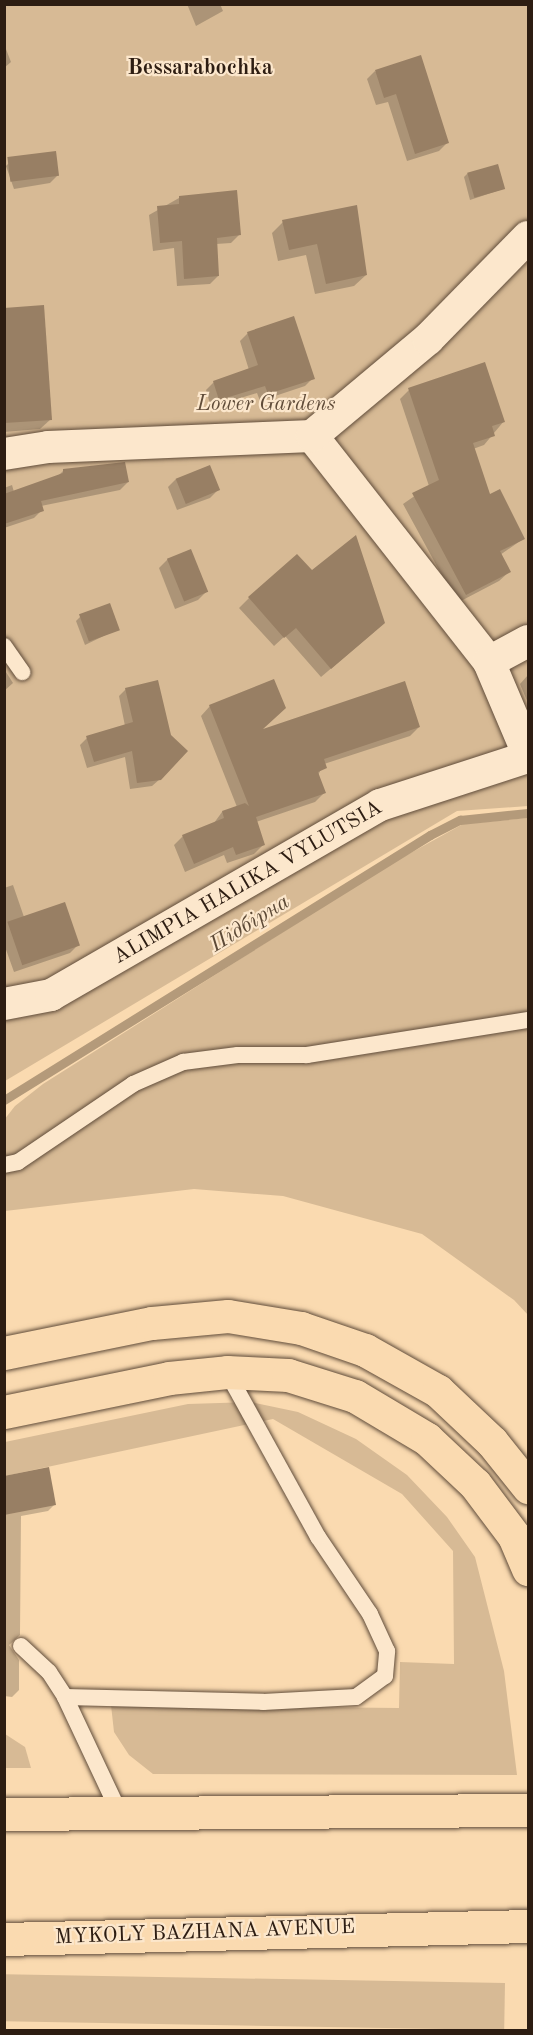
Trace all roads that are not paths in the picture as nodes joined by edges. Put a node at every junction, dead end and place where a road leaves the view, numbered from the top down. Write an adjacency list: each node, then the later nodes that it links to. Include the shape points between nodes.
1 (528, 237): 2 (street, via 428,339)
2 (312, 436): 3 (street, via 48,447); 6 (street, ALIMPIA HALIKA VYLUTSIA)
3 (4, 454)
4 (528, 642): 6 (street)
5 (4, 646): 7 (lane)
6 (489, 662): 8 (street, ALIMPIA HALIKA VYLUTSIA)
7 (22, 672)
8 (528, 755): 9 (street, ALIMPIA HALIKA VYLUTSIA, via 380,805 51,995)
9 (4, 1004)
10 (528, 1020): 11 (lane, via 307,1055 238,1055 183,1062 133,1084 18,1162)
11 (4, 1165)
12 (4, 1353): 15 (highway, via 152,1323 228,1316 302,1328 365,1350 438,1391 492,1442)
13 (227, 1372): 14 (highway, via 169,1378); 16 (highway, via 288,1375 355,1396 427,1439 476,1484 514,1536); 18 (lane, via 318,1537 370,1614 387,1652 385,1676 356,1697 264,1702)
14 (4, 1412)
15 (528, 1487)
16 (528, 1569)
17 (21, 1646): 18 (lane, via 49,1672)
18 (65, 1697): 21 (lane)
19 (528, 1810): 21 (highway)
20 (4, 1814): 21 (highway)
21 (120, 1814)
22 (528, 1926): 23 (highway, MYKOLY BAZHANA AVENUE, via 405,1926)
23 (4, 1939)

